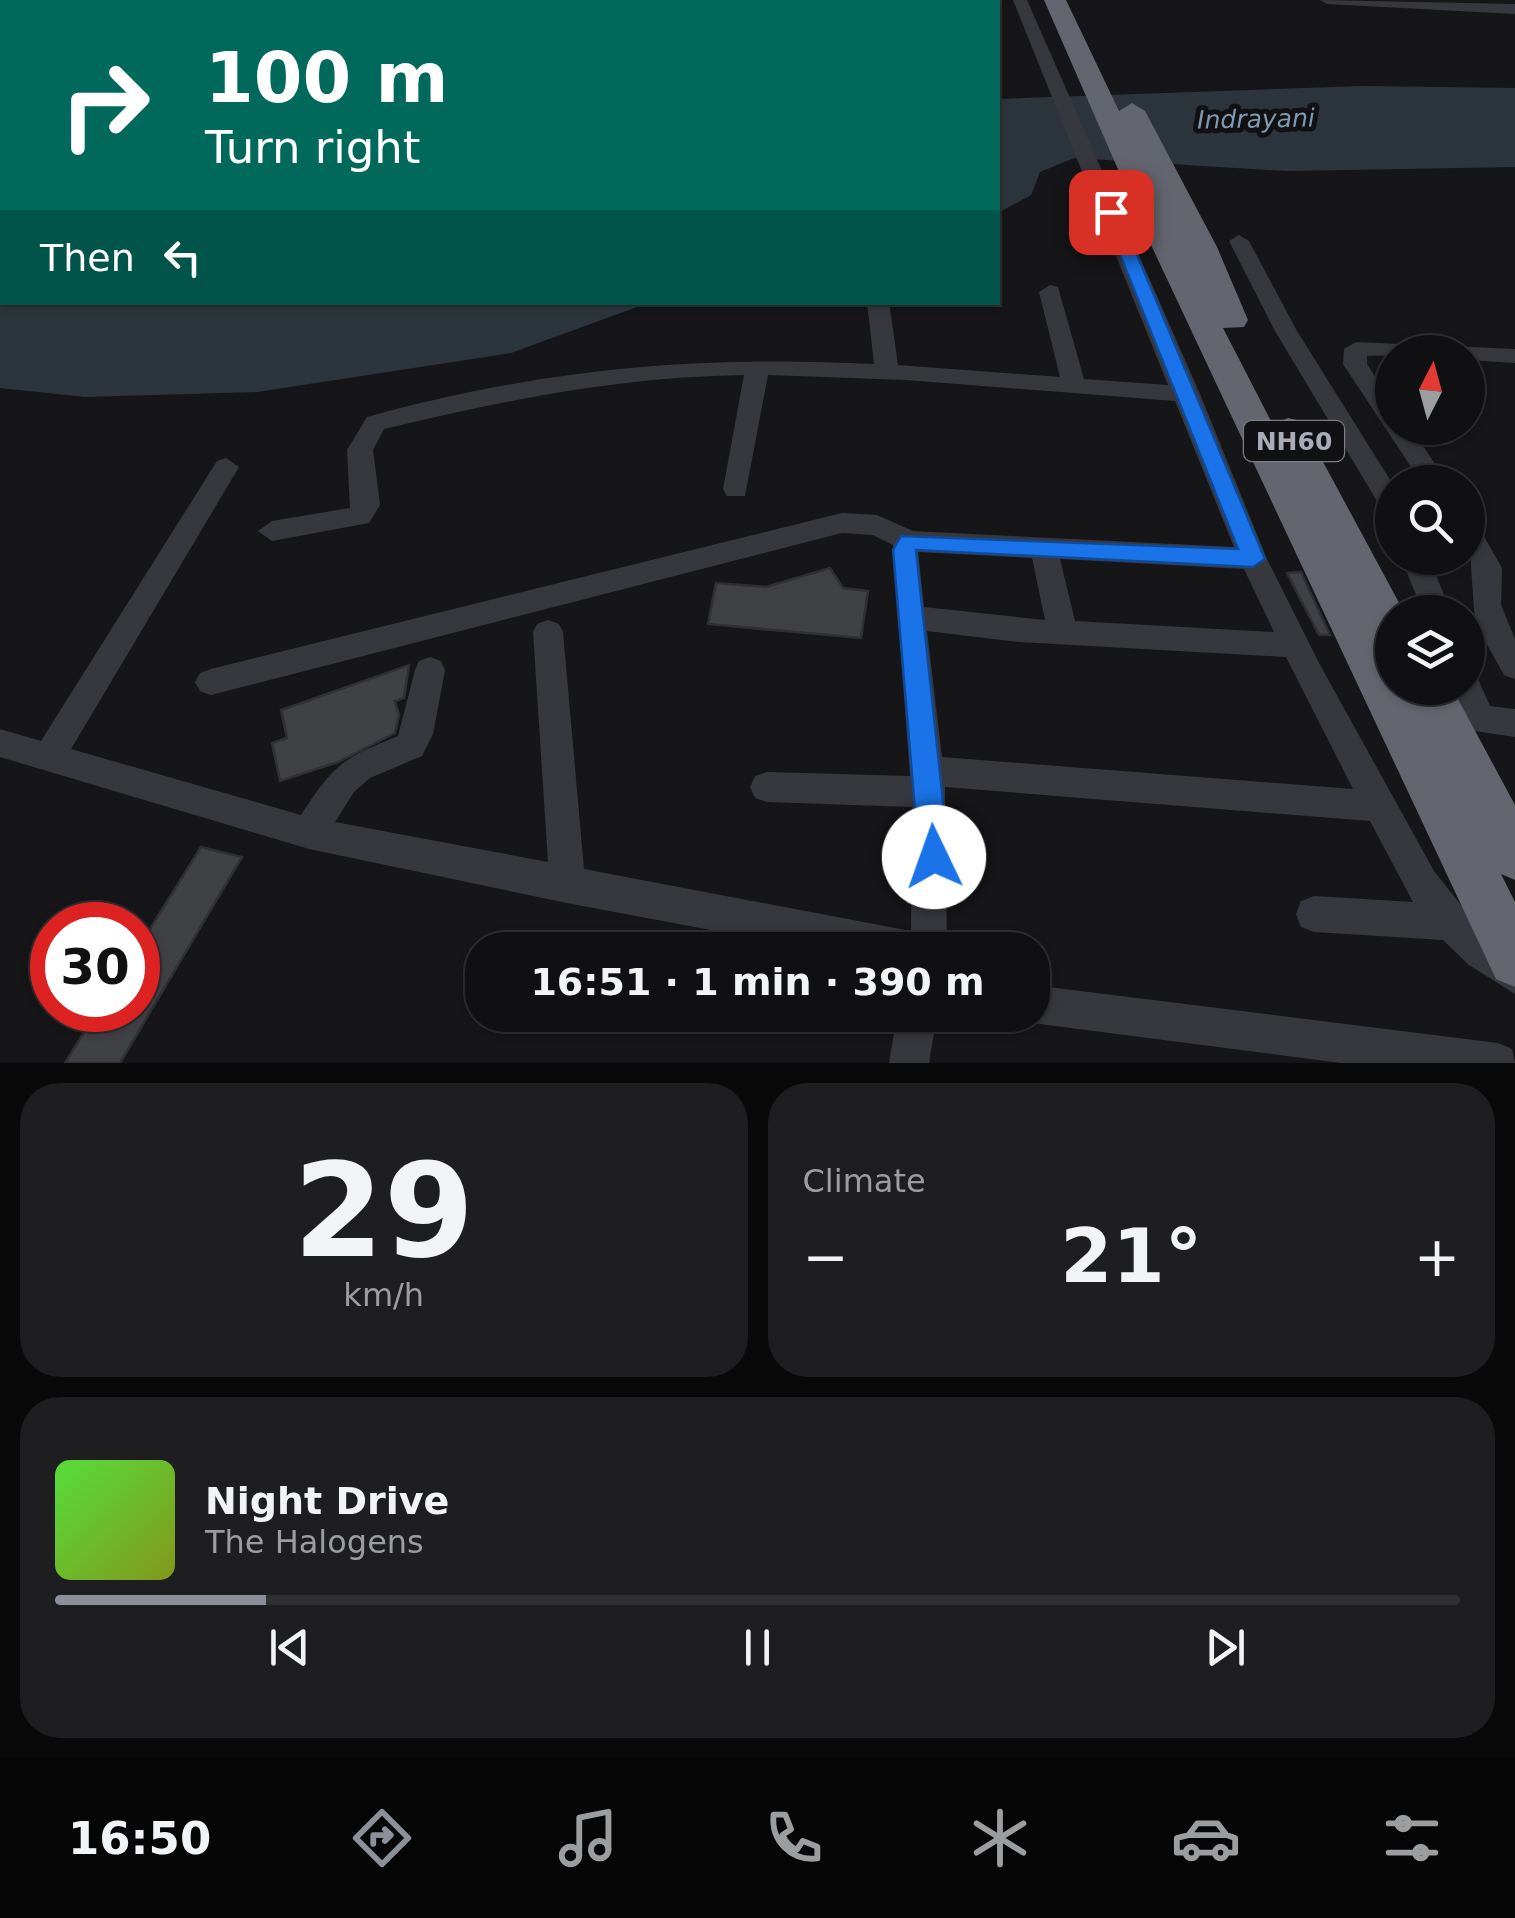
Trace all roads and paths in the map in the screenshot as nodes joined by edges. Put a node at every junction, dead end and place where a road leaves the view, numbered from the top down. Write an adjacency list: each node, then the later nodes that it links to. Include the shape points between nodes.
1 (1020, 0): 17 (street)
2 (1055, 0): 6 (highway, NH60)
3 (1072, 0): 6 (highway, NH60)
4 (1327, 0): 5 (street)
5 (1515, 9)
6 (1084, 42): 8 (highway, NH60)
7 (1239, 241): 20 (street)
8 (1185, 247): 27 (highway, NH60); 28 (highway, NH60, via 1230,316)
9 (1050, 292): 16 (street)
10 (878, 305): 15 (street)
11 (1375, 350): 18 (street, via 1356,349 1356,364)
12 (1485, 354): 13 (street)
13 (1515, 356)
14 (757, 368): 15 (street); 21 (street); 22 (street, via 566,381 376,423 358,445 367,505 359,516)
15 (887, 374): 16 (street)
16 (1074, 386): 17 (street)
17 (1188, 394): 25 (street)
18 (1375, 394)
19 (226, 467): 39 (street)
20 (1375, 476)
21 (736, 489)
22 (272, 531)
23 (909, 542): 24 (street); 29 (street, via 904,550); 35 (street, via 877,526 842,523)
24 (1044, 550): 25 (street); 31 (street)
25 (1253, 559): 32 (street)
26 (1485, 563): 33 (street, via 1490,622)
27 (1381, 595)
28 (1375, 597)
29 (910, 617): 31 (street); 40 (street)
30 (548, 632): 45 (street)
31 (1062, 632): 32 (street)
32 (1295, 645): 42 (street)
33 (1515, 666)
34 (430, 670): 43 (street, via 410,746 342,780)
35 (211, 682)
36 (1443, 705): 37 (street); 44 (highway, NH60); 50 (highway, NH60)
37 (1515, 723)
38 (0, 743): 39 (street)
39 (49, 758): 43 (street)
40 (928, 781): 41 (street); 42 (street); 49 (street)
41 (767, 788)
42 (1380, 806): 47 (street)
43 (309, 833): 45 (street)
44 (1515, 856)
45 (567, 886): 48 (street)
46 (1314, 914): 47 (street)
47 (1451, 922): 51 (street)
48 (814, 932)
49 (930, 932)
50 (1515, 960)
51 (1515, 975)
52 (1050, 1006): 55 (street)
53 (914, 1032): 54 (street)
54 (909, 1063)
55 (1498, 1063)

